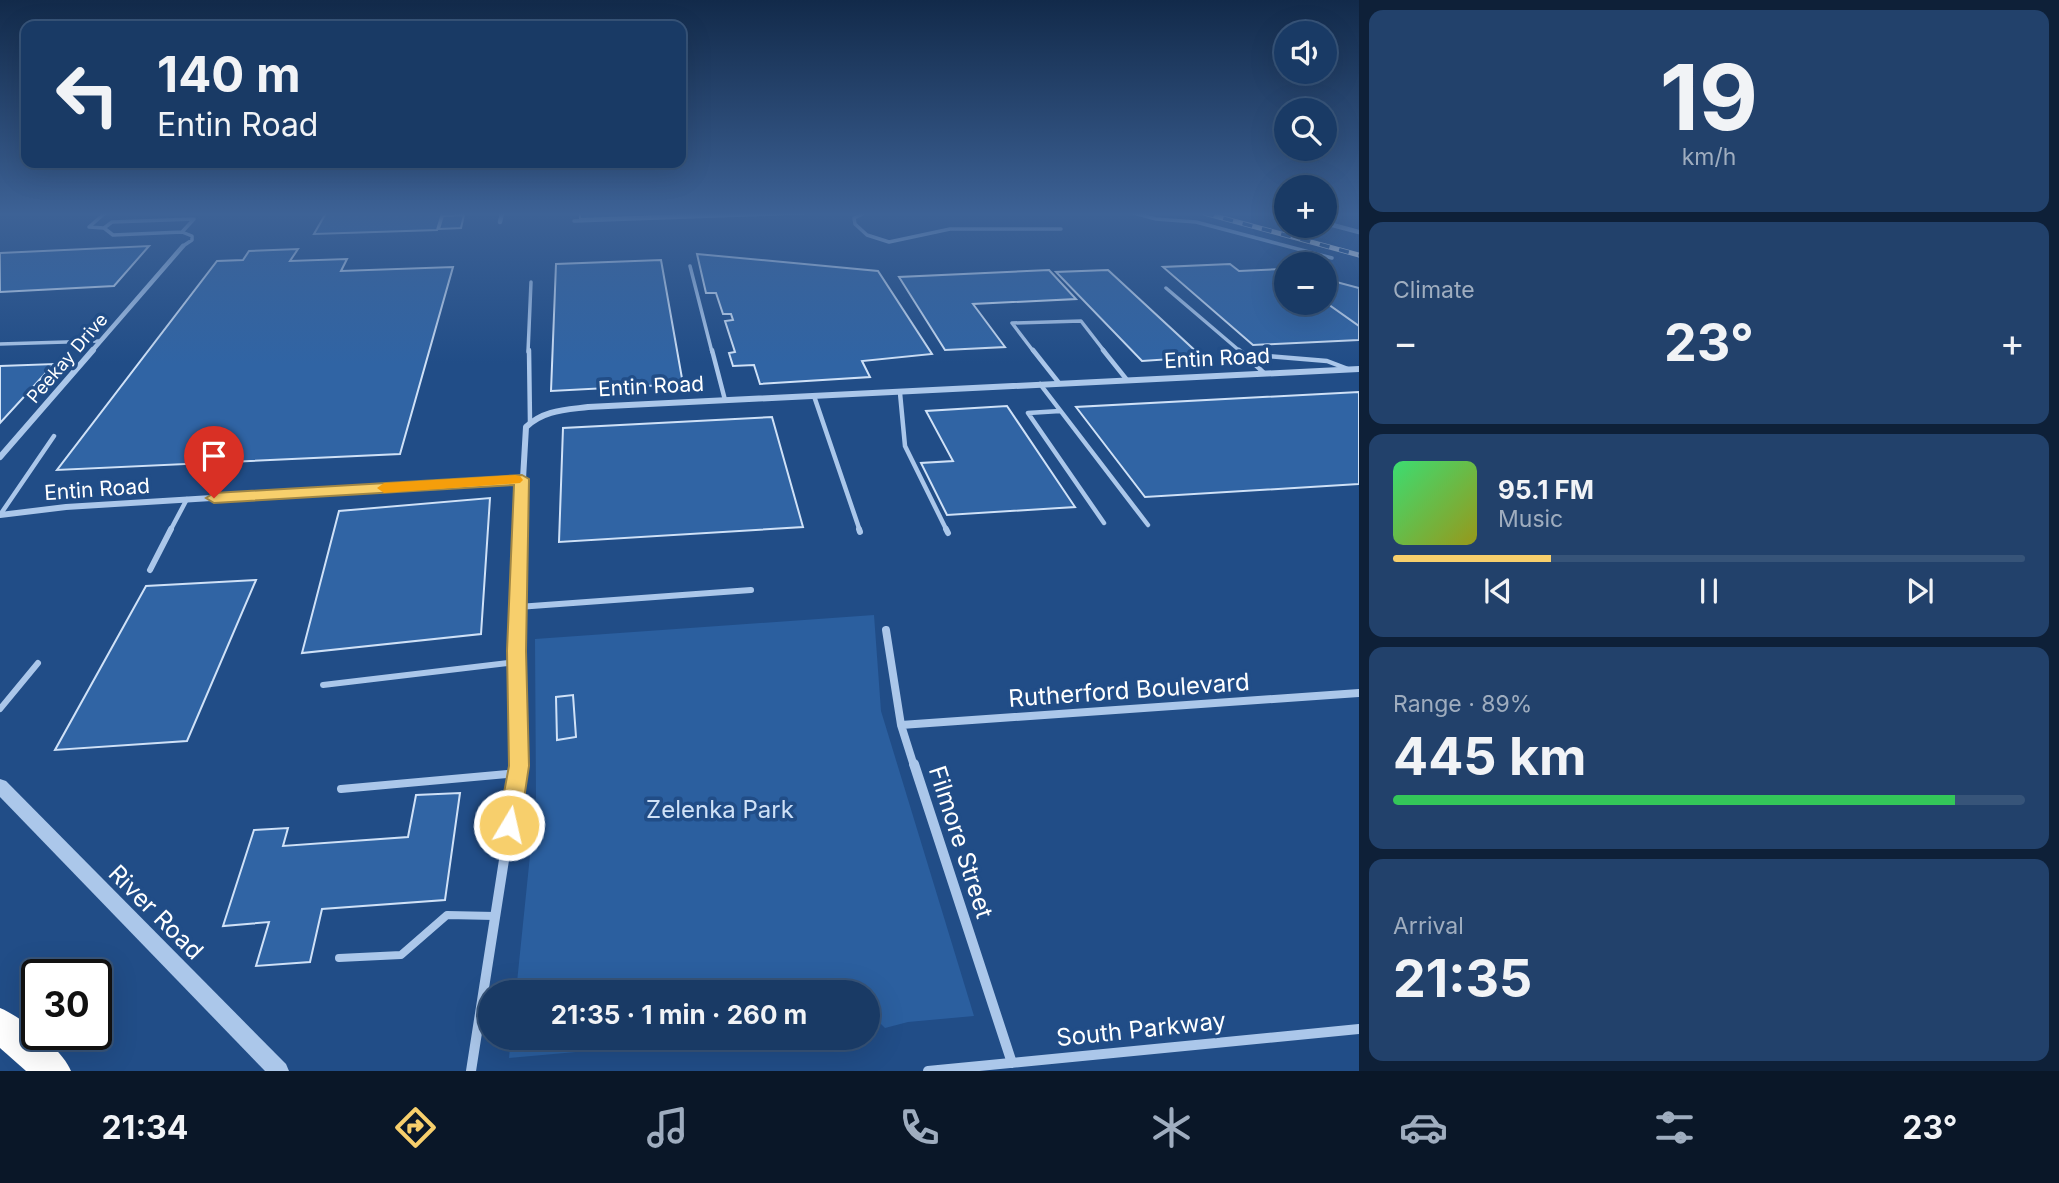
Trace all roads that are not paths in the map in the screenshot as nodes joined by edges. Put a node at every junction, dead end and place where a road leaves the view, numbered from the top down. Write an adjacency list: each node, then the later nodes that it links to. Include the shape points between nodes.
1 (168, 263): 5 (street, Peekay Drive)
2 (690, 266): 16 (lane)
3 (531, 282): 19 (lane)
4 (1166, 288): 7 (lane)
5 (99, 341): 6 (lane); 21 (street, Peekay Drive)
6 (0, 345)
7 (1244, 355): 8 (lane, via 1326,361); 10 (lane)
8 (1348, 369): 9 (street, Entin Road); 10 (street, Entin Road)
9 (1359, 369)
10 (1264, 373): 11 (street, Entin Road)
11 (1127, 380): 12 (street, Entin Road); 12 (lane, via 1081,321 1012,323)
12 (1059, 383): 13 (street, Entin Road)
13 (1040, 384): 14 (street, Entin Road); 17 (lane)
14 (900, 393): 15 (street, Entin Road); 28 (lane, via 905,446)
15 (814, 396): 16 (street, Entin Road); 27 (lane)
16 (725, 400): 19 (street, Entin Road, via 588,407 550,412)
17 (1060, 411): 18 (lane); 26 (lane)
18 (1028, 413): 25 (lane)
19 (530, 422): 22 (street)
20 (54, 436): 24 (lane)
21 (0, 457)
22 (522, 479): 23 (street, Entin Road); 31 (street)
23 (187, 499): 24 (street, Entin Road); 29 (lane)
24 (0, 515)
25 (1104, 523)
26 (1148, 525)
27 (860, 532)
28 (948, 533)
29 (150, 570)
30 (751, 590): 31 (lane)
31 (518, 607): 33 (street)
32 (887, 629): 38 (street, Filmore Street)
33 (517, 662): 35 (lane); 39 (street)
34 (38, 663): 37 (lane)
35 (323, 685)
36 (1359, 693): 38 (street, Rutherford Boulevard)
37 (0, 709)
38 (901, 725): 46 (street, Filmore Street)
39 (518, 773): 41 (lane); 42 (street)
40 (0, 786): 48 (street, River Road)
41 (341, 789)
42 (495, 916): 43 (lane, via 447,915 401,955); 49 (street)
43 (339, 958)
44 (0, 1026): 47 (highway)
45 (1359, 1029): 46 (street, South Parkway)
46 (1012, 1063): 50 (street, South Parkway)
47 (53, 1071)
48 (279, 1071)
49 (471, 1071)
50 (928, 1071)

